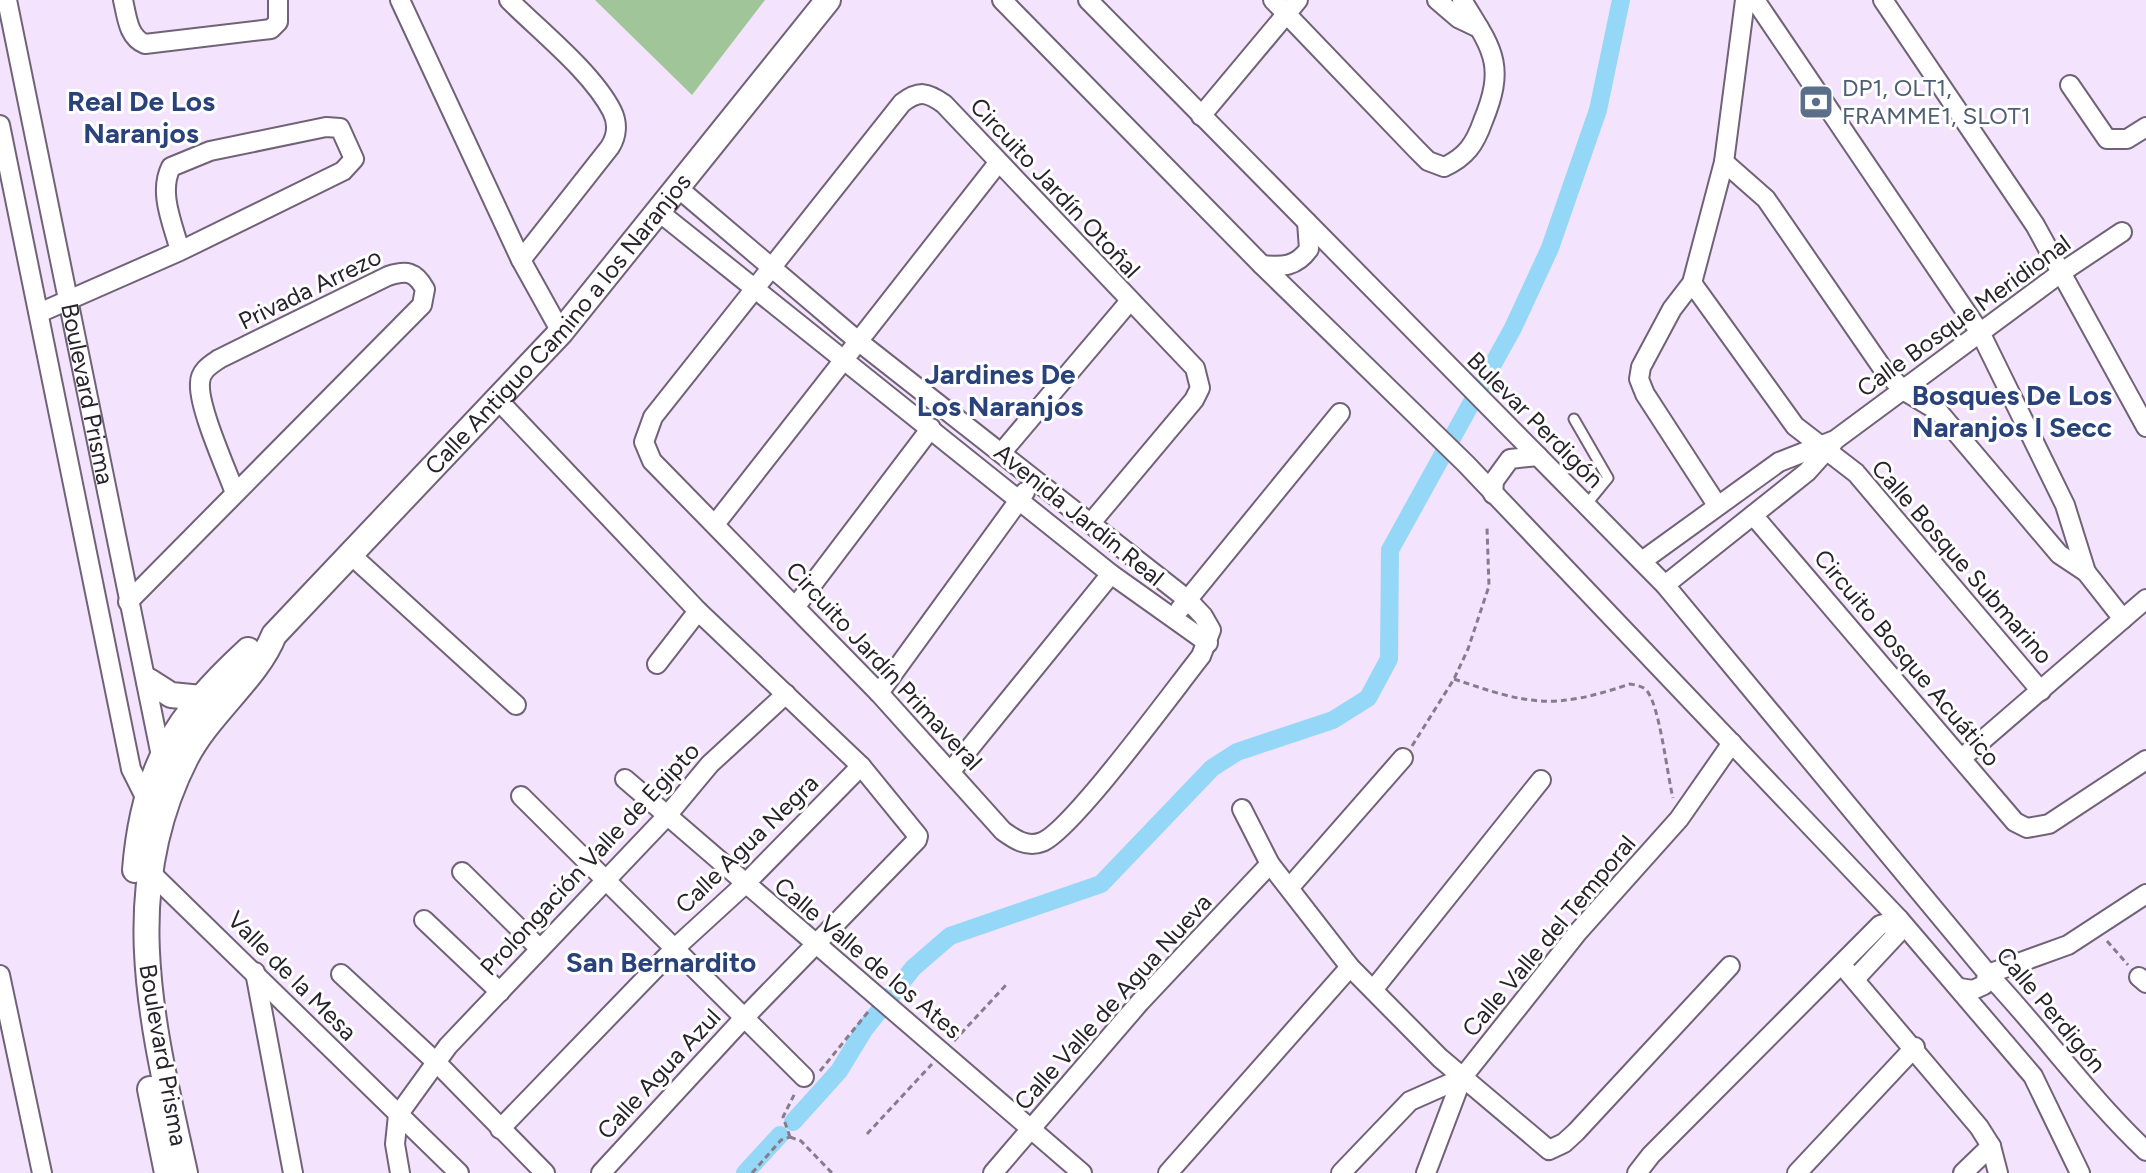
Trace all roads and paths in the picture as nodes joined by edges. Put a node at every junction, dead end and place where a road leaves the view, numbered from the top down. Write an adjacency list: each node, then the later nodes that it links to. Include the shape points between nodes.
1 (7, 0): 34 (street, Boulevard Prisma)
2 (123, 0): 3 (street, via 134,36 145,44 158,44 271,29 278,22)
3 (278, 0)
4 (400, 0): 28 (street)
5 (509, 0): 28 (street, via 589,80 613,112 616,125 610,147)
6 (828, 0): 23 (street, Calle Antiguo Camino a los Naranjos)
7 (1002, 0): 29 (street)
8 (1088, 0): 18 (street, Bulevar Perdigón)
9 (1273, 0): 15 (street)
10 (1437, 0): 16 (street)
11 (1462, 0): 16 (street)
12 (1745, 0): 21 (street)
13 (1755, 0): 38 (street)
14 (1883, 0): 31 (street)
15 (1293, 8): 16 (street, via 1417,150 1444,167 1467,153 1476,140 1496,91 1494,61); 18 (street)
16 (1479, 28)
17 (2070, 85): 20 (street, via 2107,139 2127,139)
18 (1201, 116): 25 (street, Bulevar Perdigón)
19 (0, 125): 36 (street, Boulevard Prisma)
20 (2146, 127)
21 (1724, 162): 32 (street); 41 (street, via 1766,199 1871,355)
22 (998, 163): 30 (street, Circuito Jardín Otoñal, via 944,104 925,93 914,94); 35 (street, Circuito Jardín Otoñal); 39 (street)
23 (678, 188): 24 (street, Calle Antiguo Camino a los Naranjos); 30 (street, Avenida Jardín Real)
24 (659, 212): 33 (street, Avenida Jardín Real); 37 (street, Calle Antiguo Camino a los Naranjos)
25 (1307, 222): 29 (street, via 1309,249 1301,260 1284,267); 49 (street, Bulevar Perdigón)
26 (2122, 232): 31 (street, Calle Bosque Meridional)
27 (180, 251): 27 (street, via 343,171 354,159 345,134 326,127 210,151 171,167 165,192); 34 (street)
28 (521, 260): 37 (street)
29 (1262, 265): 52 (street)
30 (772, 267): 33 (street, Circuito Jardín Otoñal); 39 (street, Avenida Jardín Real)
31 (2062, 272): 38 (street, Calle Bosque Meridional); 45 (street)
32 (1692, 283): 47 (street, Calle Bosque Submarino, via 1795,426); 55 (street, via 1647,354 1639,379)
33 (754, 289): 40 (street, Avenida Jardín Real); 57 (street, Circuito Jardín Primaveral, via 653,417 644,442 652,461)
34 (68, 300): 36 (street); 67 (street, Boulevard Prisma)
35 (1129, 302): 48 (street); 58 (street, Circuito Jardín Otoñal, via 1195,368 1200,388)
36 (39, 313): 93 (street, Boulevard Prisma, via 131,769)
37 (561, 332): 42 (street, Calle Antiguo Camino a los Naranjos)
38 (1981, 334): 41 (street, Calle Bosque Meridional); 62 (street, via 2065,505)
39 (858, 341): 40 (street); 48 (street, Avenida Jardín Real)
40 (845, 358): 46 (street, Avenida Jardín Real); 57 (street)
41 (1903, 390): 47 (street, Calle Bosque Meridional); 62 (street, via 1938,411 2059,554)
42 (498, 400): 60 (street, Calle Antiguo Camino a los Naranjos); 69 (street)
43 (1340, 413): 66 (street)
44 (1574, 419): 54 (lane, via 1608,478)
45 (2146, 427)
46 (931, 428): 53 (street, Avenida Jardín Real); 68 (street)
47 (1826, 446): 55 (street, Calle Bosque Meridional, via 1779,462); 56 (street, Calle Bosque Meridional); 77 (street, Calle Bosque Submarino, via 1874,493)
48 (1002, 452): 50 (street, Avenida Jardín Real)
49 (1538, 456): 52 (street, via 1510,459 1494,481); 54 (street, Bulevar Perdigón)
50 (1034, 480): 53 (street); 58 (street, Avenida Jardín Real)
51 (235, 493): 51 (street, Privada Arrezo, via 422,305 425,289 414,275 407,271 388,276 219,359 203,373 202,401); 67 (street, Privada Arrezo)
52 (1493, 494): 82 (street)
53 (1020, 499): 63 (street, Avenida Jardín Real); 78 (street)
54 (1586, 505): 61 (street, Bulevar Perdigón)
55 (1717, 505): 61 (street, Calle Bosque Meridional)
56 (1753, 515): 64 (street, Calle Bosque Meridional); 84 (street, Circuito Bosque Acuático)
57 (716, 523): 68 (street, Circuito Jardín Primaveral)
58 (1090, 524): 66 (street, Avenida Jardín Real)
59 (1487, 528): 75 (path, via 1489,586)
60 (350, 554): 72 (street, Calle Antiguo Camino a los Naranjos); 81 (street)
61 (1642, 561): 64 (street, Bulevar Perdigón)
62 (2086, 572): 71 (street)
63 (1111, 574): 70 (street, Avenida Jardín Real); 88 (street)
64 (1665, 585): 104 (street, Bulevar Perdigón)
65 (2146, 599): 71 (street)
66 (1188, 600): 70 (street); 73 (street, Avenida Jardín Real, via 1203,616)
67 (128, 602): 76 (street, Boulevard Prisma)
68 (796, 606): 78 (street, Circuito Jardín Primaveral)
69 (698, 611): 74 (street); 79 (street)
70 (1171, 619): 73 (street, Avenida Jardín Real)
71 (2123, 619): 77 (street)
72 (274, 635): 80 (street, Calle Antiguo Camino a los Naranjos, via 256,643); 91 (street, Calle Antiguo Camino a los Naranjos, via 268,652 196,741)
73 (1209, 637): 88 (street, Circuito Jardín Primaveral, via 1068,822 1039,844 1024,843 1003,831)
74 (657, 664)
75 (1454, 679): 85 (path); 96 (path, via 1525,700 1561,704 1630,684 1641,686 1659,723)
76 (149, 681): 80 (street, via 171,695); 83 (street, Boulevard Prisma)
77 (2041, 691): 84 (street)
78 (879, 693): 88 (street, Circuito Jardín Primaveral)
79 (786, 694): 87 (street); 95 (street, Prolongación Valle de Egipto, via 710,764)
80 (202, 698): 83 (street, Calle Antiguo Camino a los Naranjos)
81 (516, 705)
82 (1732, 743): 96 (street, Calle Valle del Temporal); 105 (street)
83 (160, 755): 91 (street, Boulevard Prisma); 93 (street, Calle Antiguo Camino a los Naranjos)
84 (1963, 757): 86 (street, Circuito Bosque Acuático, via 2001,808 2027,828 2065,815)
85 (1403, 758): 102 (street)
86 (2146, 760)
87 (861, 766): 101 (street, Calle Agua Negra); 108 (street, Calle Agua Azul, via 918,836)
88 (951, 771)
89 (625, 779): 95 (street, Calle Valle de los Ates)
90 (1541, 780): 121 (street)
91 (174, 785): 93 (street, Calle Antiguo Camino a los Naranjos)
92 (521, 796): 100 (street)
93 (154, 809): 98 (street, Boulevard Prisma); 136 (street, Boulevard Prisma, via 136,863 131,970)
94 (1242, 809): 97 (street)
95 (665, 818): 100 (street, Prolongación Valle de Egipto); 101 (street, Calle Valle de los Ates)
96 (1679, 819): 128 (street, Calle Valle del Temporal, via 1578,932)
97 (1270, 864): 102 (street); 131 (street, Calle Valle de Agua Nueva, via 1140,1002)
98 (150, 872): 114 (street, Valle de la Mesa); 137 (street, Boulevard Prisma, via 145,969)
99 (462, 872): 109 (street)
100 (607, 878): 109 (street, Prolongación Valle de Egipto); 110 (street)
101 (744, 885): 108 (street, Calle Valle de los Ates); 110 (street, Calle Agua Negra)
102 (1290, 887): 113 (street)
103 (2146, 894): 107 (street)
104 (1924, 895): 116 (street, Calle Perdigón)
105 (1899, 919): 111 (street, via 1880,925); 118 (street, via 1897,934); 120 (street)
106 (424, 920): 122 (street)
107 (2096, 929): 116 (street); 119 (path)
108 (815, 946): 123 (street, Calle Valle de los Ates); 124 (street, Calle Agua Azul)
109 (540, 949): 122 (street, Prolongación Valle de Egipto)
110 (674, 949): 124 (street); 130 (street, Calle Agua Negra)
111 (1839, 963): 118 (street); 150 (street)
112 (1730, 966): 128 (street, via 1564,1143 1549,1150)
113 (1350, 967): 121 (street); 147 (street)
114 (255, 972): 129 (street, Valle de la Mesa); 138 (street)
115 (341, 974): 126 (street)
116 (1988, 974): 120 (street, via 1984,985); 134 (street, Calle Perdigón)
117 (0, 975): 135 (street)
118 (1855, 979): 125 (street)
119 (2143, 980)
120 (1960, 988): 154 (street, via 2033,1076)
121 (1373, 990): 128 (street)
122 (500, 992): 126 (street, Prolongación Valle de Egipto)
123 (879, 998): 127 (path, via 820,1071); 131 (street, Calle Valle de los Ates)
124 (743, 1019): 127 (street); 142 (street, Calle Agua Azul)
125 (1915, 1047): 133 (street); 151 (street)
126 (437, 1063): 129 (street, Prolongación Valle de Egipto); 130 (street)
127 (804, 1077): 132 (path, via 783,1117)
128 (1462, 1078): 148 (street, via 1410,1101); 149 (street, Calle Valle del Temporal)
129 (398, 1115): 139 (street); 140 (street, Valle de la Mesa)
130 (500, 1129): 141 (street)
131 (1032, 1129): 145 (street, Calle Valle de Agua Nueva); 146 (street, Calle Valle de los Ates)
132 (790, 1137): 143 (path, via 781,1140); 144 (path, via 801,1141)
133 (1991, 1146): 152 (street); 153 (street)
134 (2146, 1151)
135 (42, 1173)
136 (167, 1173)
137 (185, 1173)
138 (293, 1173)
139 (400, 1173)
140 (459, 1173)
141 (545, 1173)
142 (601, 1173)
143 (752, 1173)
144 (832, 1173)
145 (993, 1173)
146 (1082, 1173)
147 (1168, 1173)
148 (1341, 1173)
149 (1426, 1173)
150 (1637, 1173)
151 (1797, 1173)
152 (1963, 1173)
153 (1998, 1173)
154 (2080, 1173)

